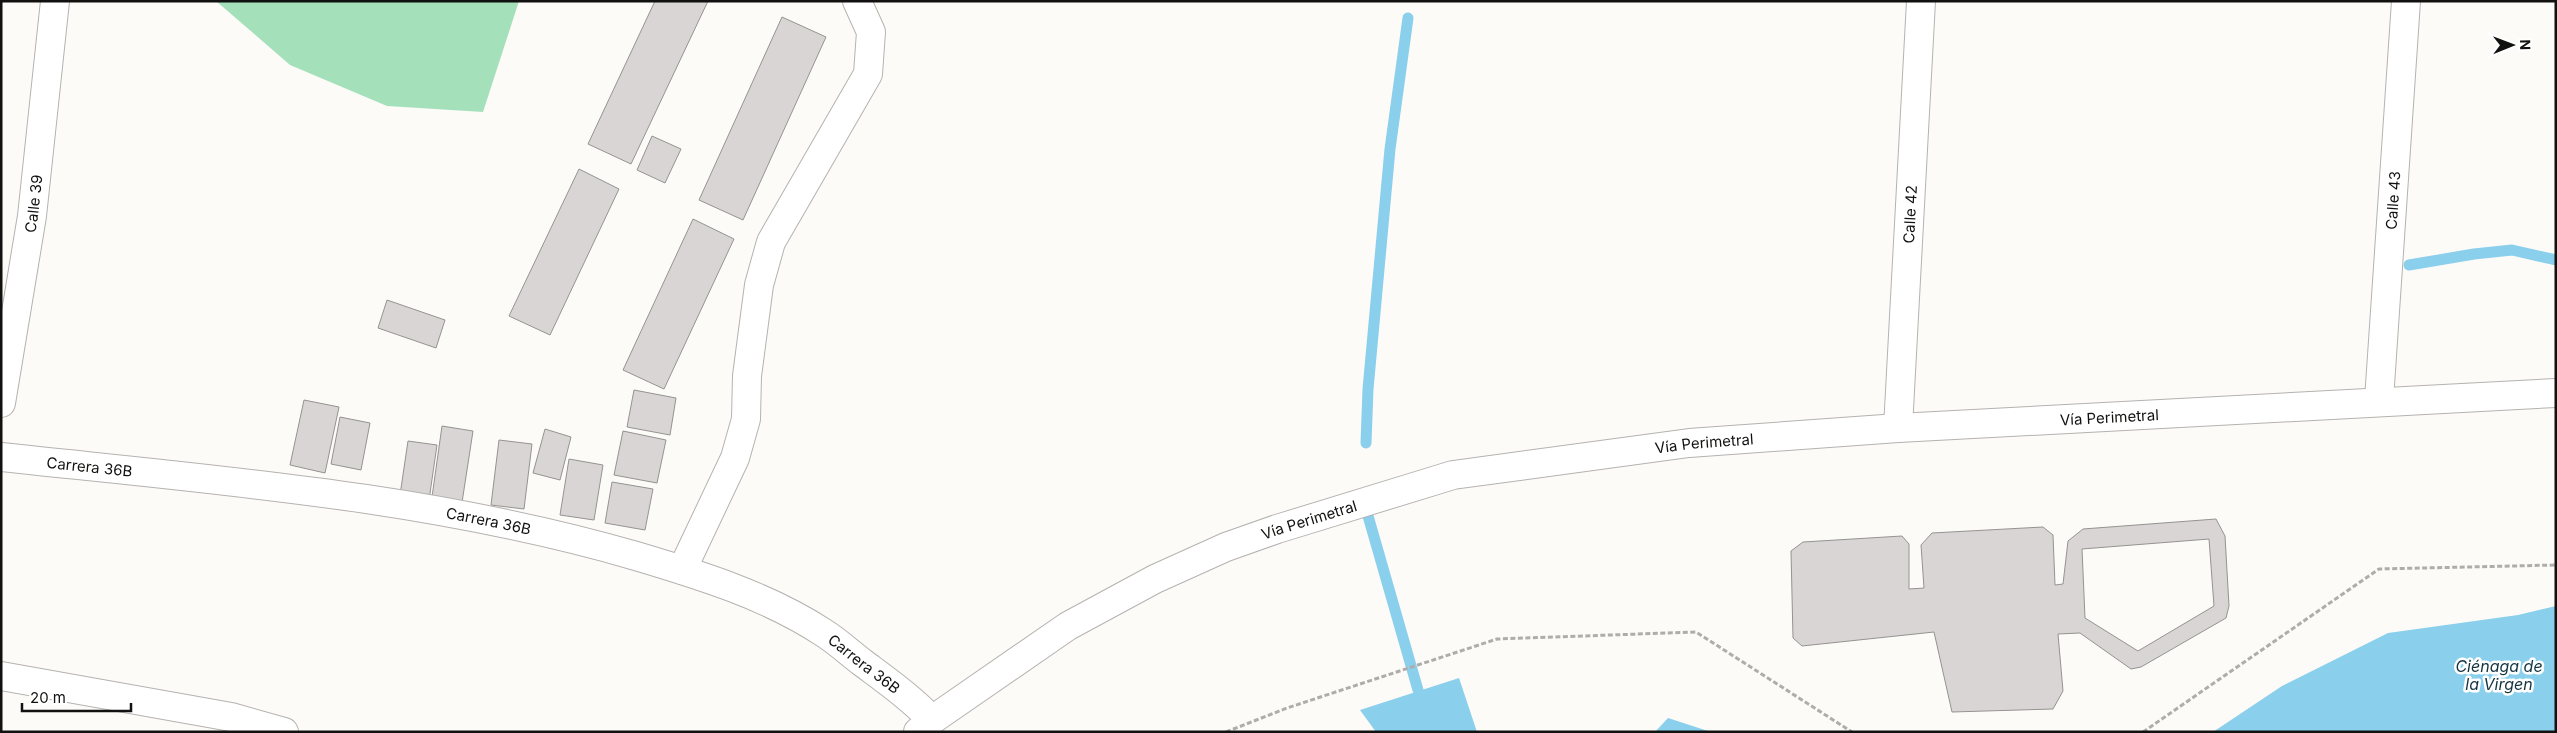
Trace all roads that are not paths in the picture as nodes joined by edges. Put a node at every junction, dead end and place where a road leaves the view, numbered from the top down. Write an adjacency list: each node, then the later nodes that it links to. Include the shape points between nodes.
1 (55, 1): 7 (street, Calle 39, via 32,216)
2 (857, 1): 10 (street, via 871,32 868,74 771,242 760,285 747,376 746,419 736,458)
3 (1921, 1): 8 (street, Calle 42)
4 (2406, 1): 6 (street, Calle 43)
5 (2556, 392): 6 (street, Vía Perimetral)
6 (2379, 400): 8 (street, Vía Perimetral)
7 (1, 403)
8 (1898, 428): 12 (street, Vía Perimetral, via 1689,443 1454,475 1277,529 1155,578 1076,622)
9 (1, 456): 10 (street, Carrera 36B, via 414,505 564,535)
10 (682, 570): 12 (street, Carrera 36B, via 748,594 824,632 914,702)
11 (1, 676): 13 (street, via 231,717)
12 (925, 726)
13 (284, 732)

